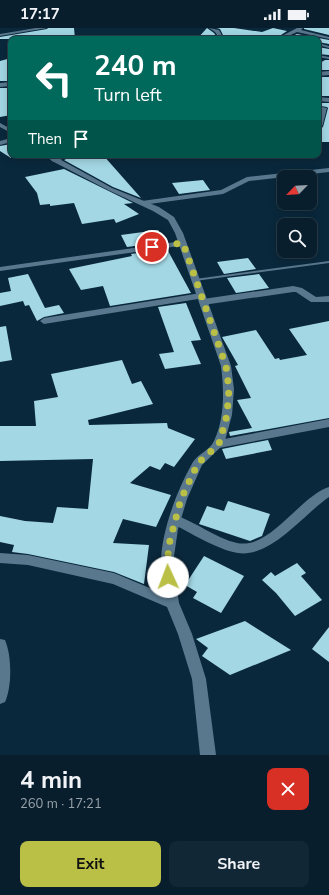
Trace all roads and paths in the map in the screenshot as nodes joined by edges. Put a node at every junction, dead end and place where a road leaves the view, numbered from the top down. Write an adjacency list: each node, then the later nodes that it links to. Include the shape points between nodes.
1 (45, 28): 4 (street)
2 (211, 28): 5 (street)
3 (298, 29): 6 (street); 7 (street)
4 (0, 35)
5 (220, 36)
6 (283, 36)
7 (329, 38)
8 (324, 108): 9 (street)
9 (321, 127)
10 (53, 158): 12 (street)
11 (329, 170): 12 (street, via 247,179 223,192)
12 (142, 203): 13 (street, via 170,219)
13 (183, 243): 15 (street); 16 (street)
14 (329, 262): 16 (lane)
15 (0, 269)
16 (195, 280): 17 (street)
17 (202, 299): 18 (street, via 293,289 314,300); 19 (street); 21 (street, via 226,366 229,389 227,415)
18 (329, 299)
19 (44, 321)
20 (329, 423): 21 (street)
21 (219, 444): 23 (street, via 198,463 181,499)
22 (329, 490): 23 (street, via 271,538 253,548 239,548)
23 (175, 520): 25 (street, via 167,563)
24 (0, 558): 25 (street, via 28,560 114,579)
25 (172, 603): 28 (street, via 199,679)
26 (0, 645): 27 (street, via 3,671)
27 (0, 697)
28 (208, 755)

